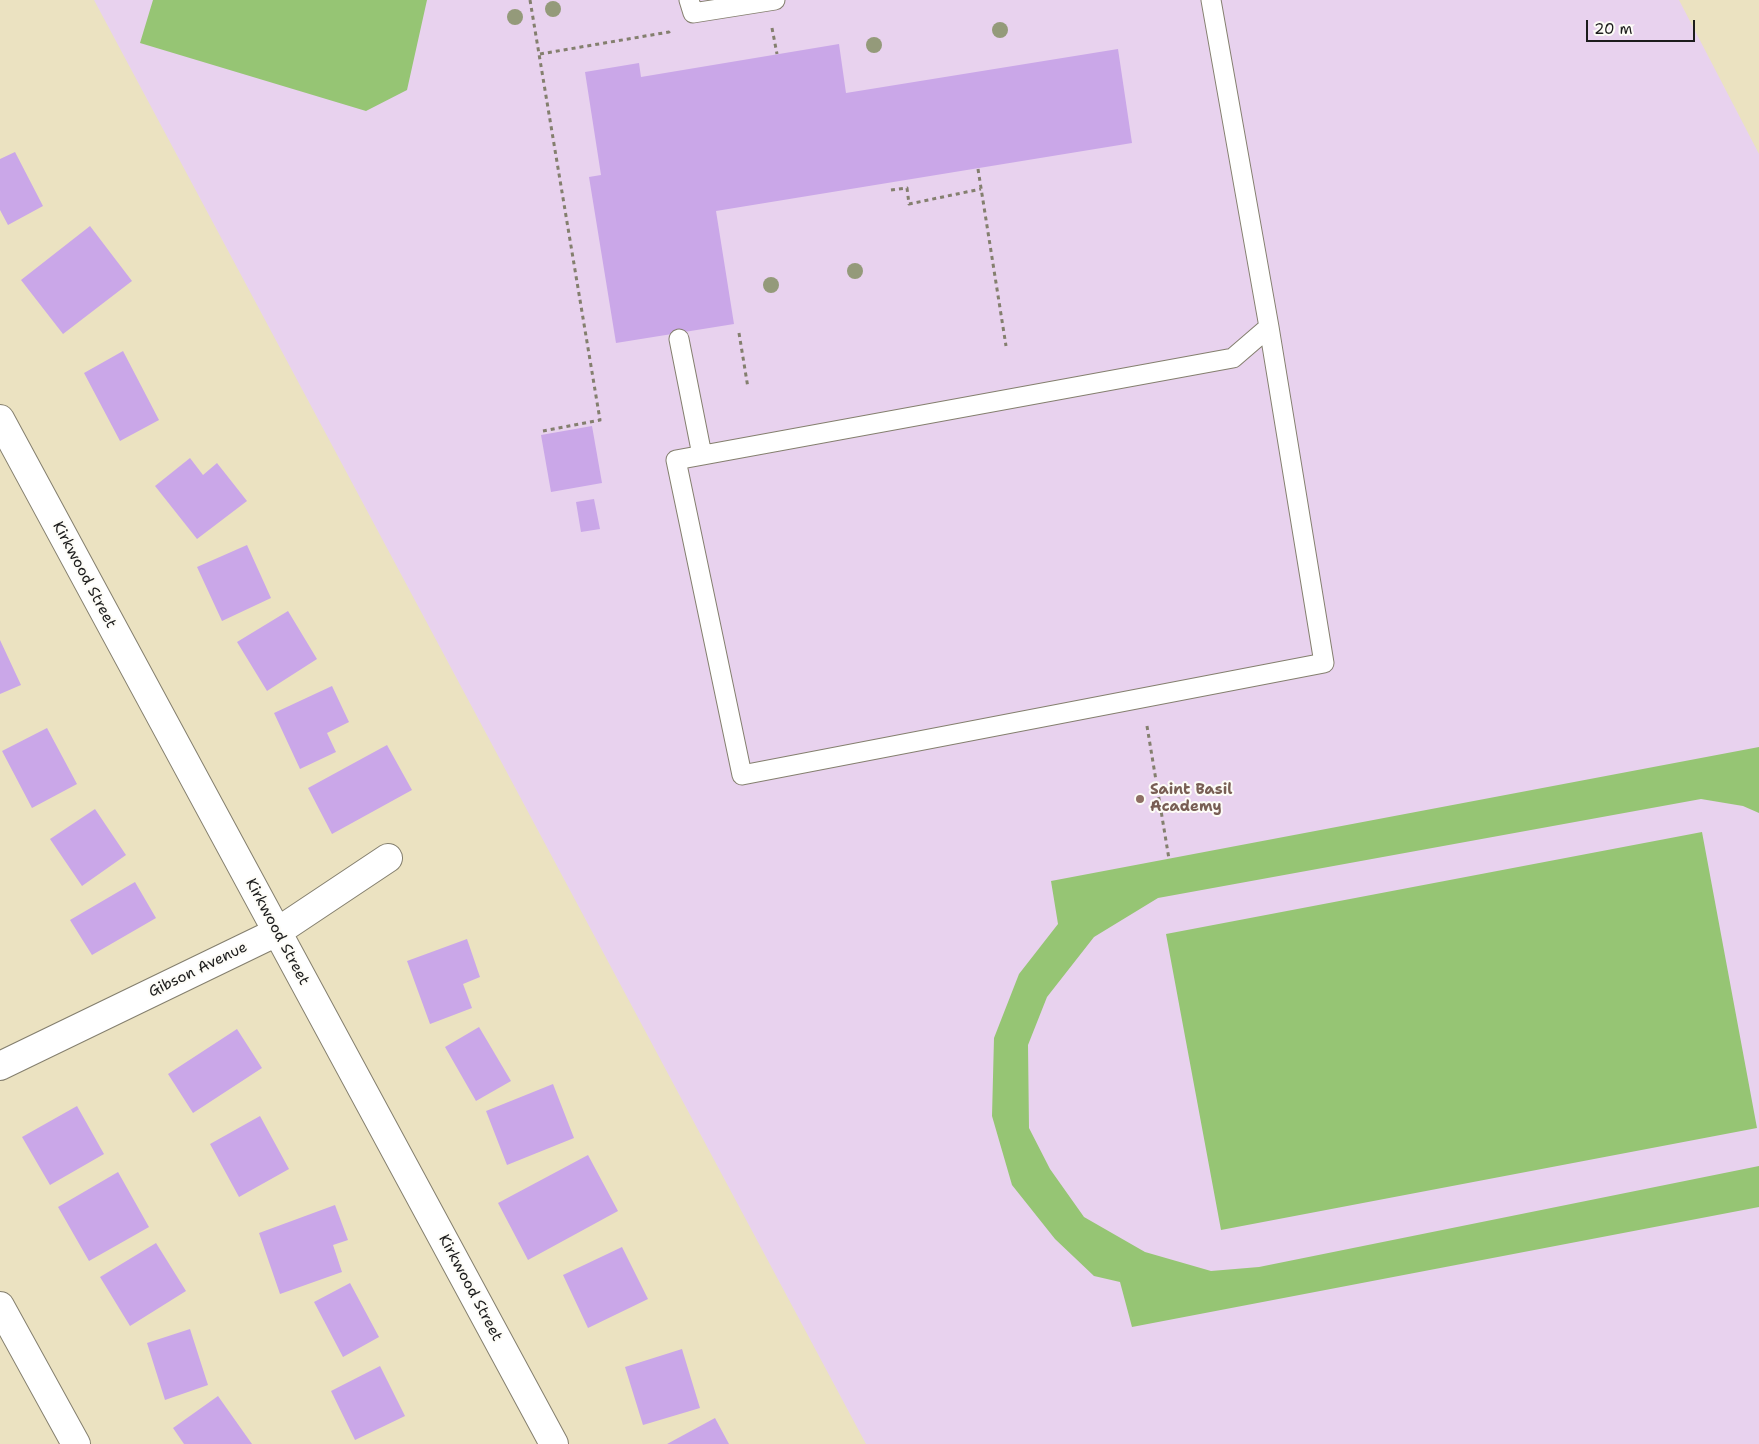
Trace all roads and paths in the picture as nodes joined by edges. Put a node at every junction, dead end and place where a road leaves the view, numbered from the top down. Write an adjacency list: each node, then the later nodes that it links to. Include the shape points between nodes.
1 (530, 0): 6 (path)
2 (776, 0): 4 (lane)
3 (1211, 0): 11 (lane)
4 (691, 6): 6 (path, via 669,32)
5 (774, 37): 7 (path)
6 (540, 54): 17 (path, via 600,420)
7 (777, 54)
8 (978, 169): 9 (path)
9 (981, 189): 10 (path, via 909,204 908,188); 14 (path)
10 (891, 190)
11 (1269, 327): 18 (lane, via 1233,358); 19 (lane, via 1324,663)
12 (738, 333): 15 (path)
13 (679, 339): 18 (lane)
14 (1006, 346)
15 (748, 388)
16 (0, 418): 22 (street, Kirkwood Street)
17 (543, 431)
18 (702, 455): 19 (lane, via 676,460 742,775)
19 (1143, 698): 21 (path)
20 (388, 858): 22 (street, Gibson Avenue)
21 (1169, 859)
22 (277, 932): 23 (street, Gibson Avenue); 26 (street, Kirkwood Street)
23 (0, 1066)
24 (0, 1306): 25 (street)
25 (76, 1444)
26 (554, 1444)

